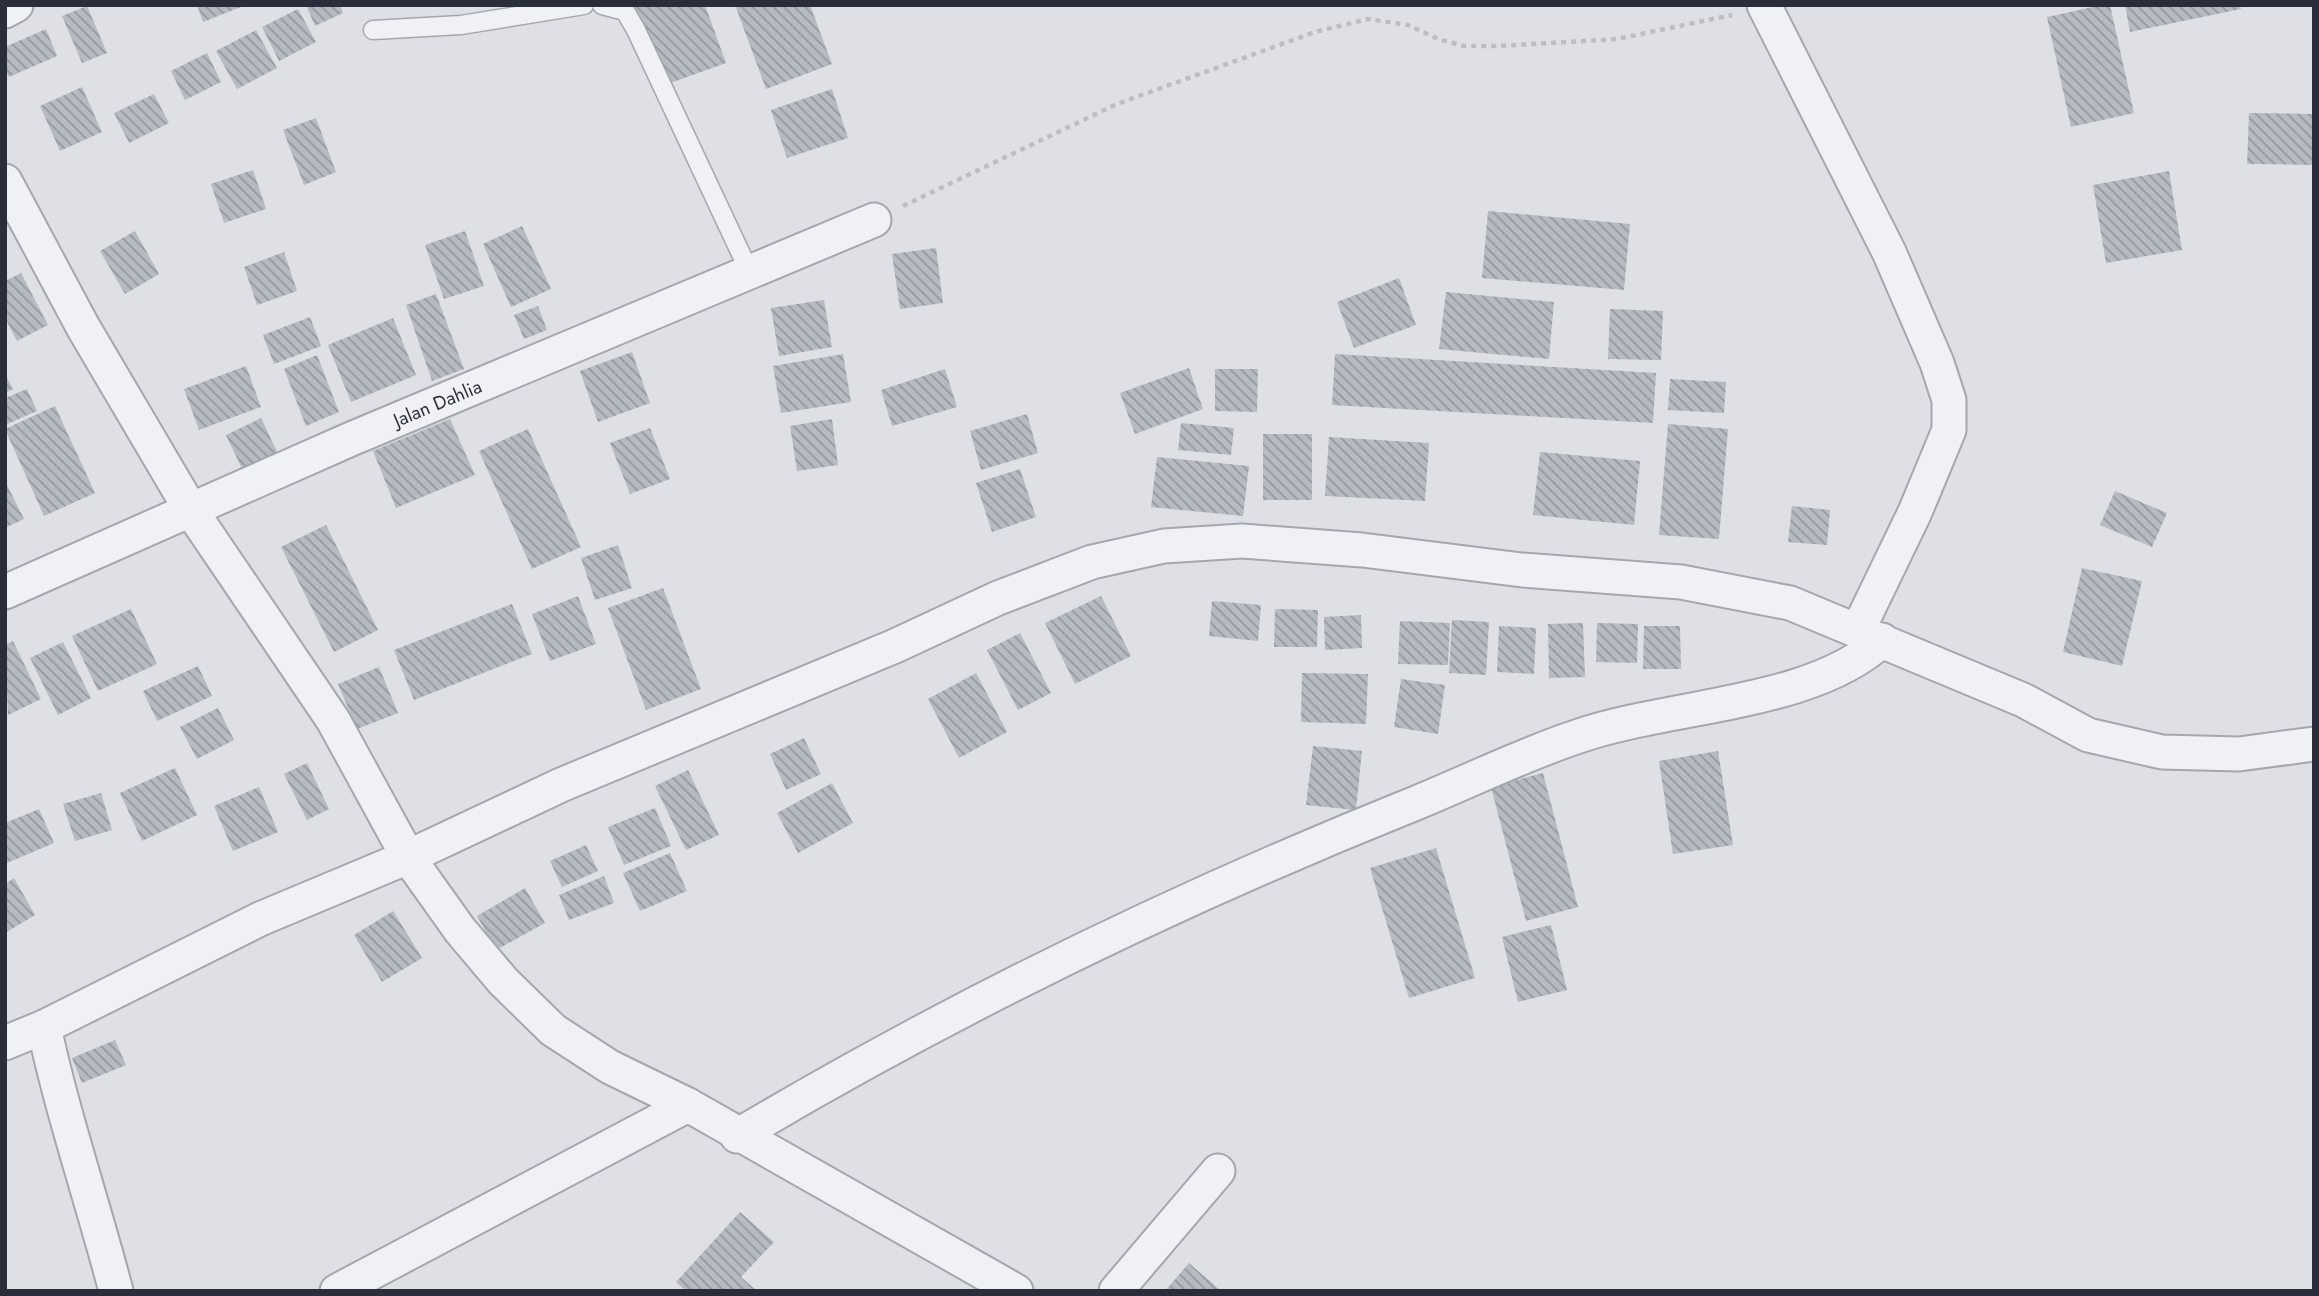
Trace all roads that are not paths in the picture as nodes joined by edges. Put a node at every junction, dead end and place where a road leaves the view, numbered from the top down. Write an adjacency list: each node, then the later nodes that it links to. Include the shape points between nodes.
1 (16, 5): 5 (street)
2 (584, 5): 6 (lane, via 461,25)
3 (602, 5): 9 (lane, via 625,11 636,30)
4 (1764, 6): 12 (street, via 1889,252 1949,400 1950,430)
5 (5, 11)
6 (373, 30)
7 (5, 181): 10 (street, via 83,327)
8 (874, 220): 9 (street, Jalan Dahlia)
9 (750, 273): 10 (street, Jalan Dahlia, via 351,439)
10 (192, 512): 11 (street, Jalan Dahlia); 14 (street, via 333,720)
11 (5, 592)
12 (1870, 635): 13 (street, via 2100,738 2161,752 2239,754); 14 (street, via 1790,603 1681,582 1256,542 1164,546 1093,562 998,598 561,786); 18 (street, via 1866,655 1839,669 1790,687 1580,735 1323,840 1094,943 860,1063)
13 (2314, 744)
14 (408, 857): 15 (street, via 260,919); 17 (street, via 460,930 552,1030 610,1067)
15 (44, 1027): 16 (street); 20 (street)
16 (5, 1042)
17 (688, 1105): 18 (street); 21 (street)
18 (737, 1136): 22 (street)
19 (1218, 1171): 23 (street)
20 (116, 1291)
21 (337, 1291)
22 (1016, 1291)
23 (1116, 1291)

